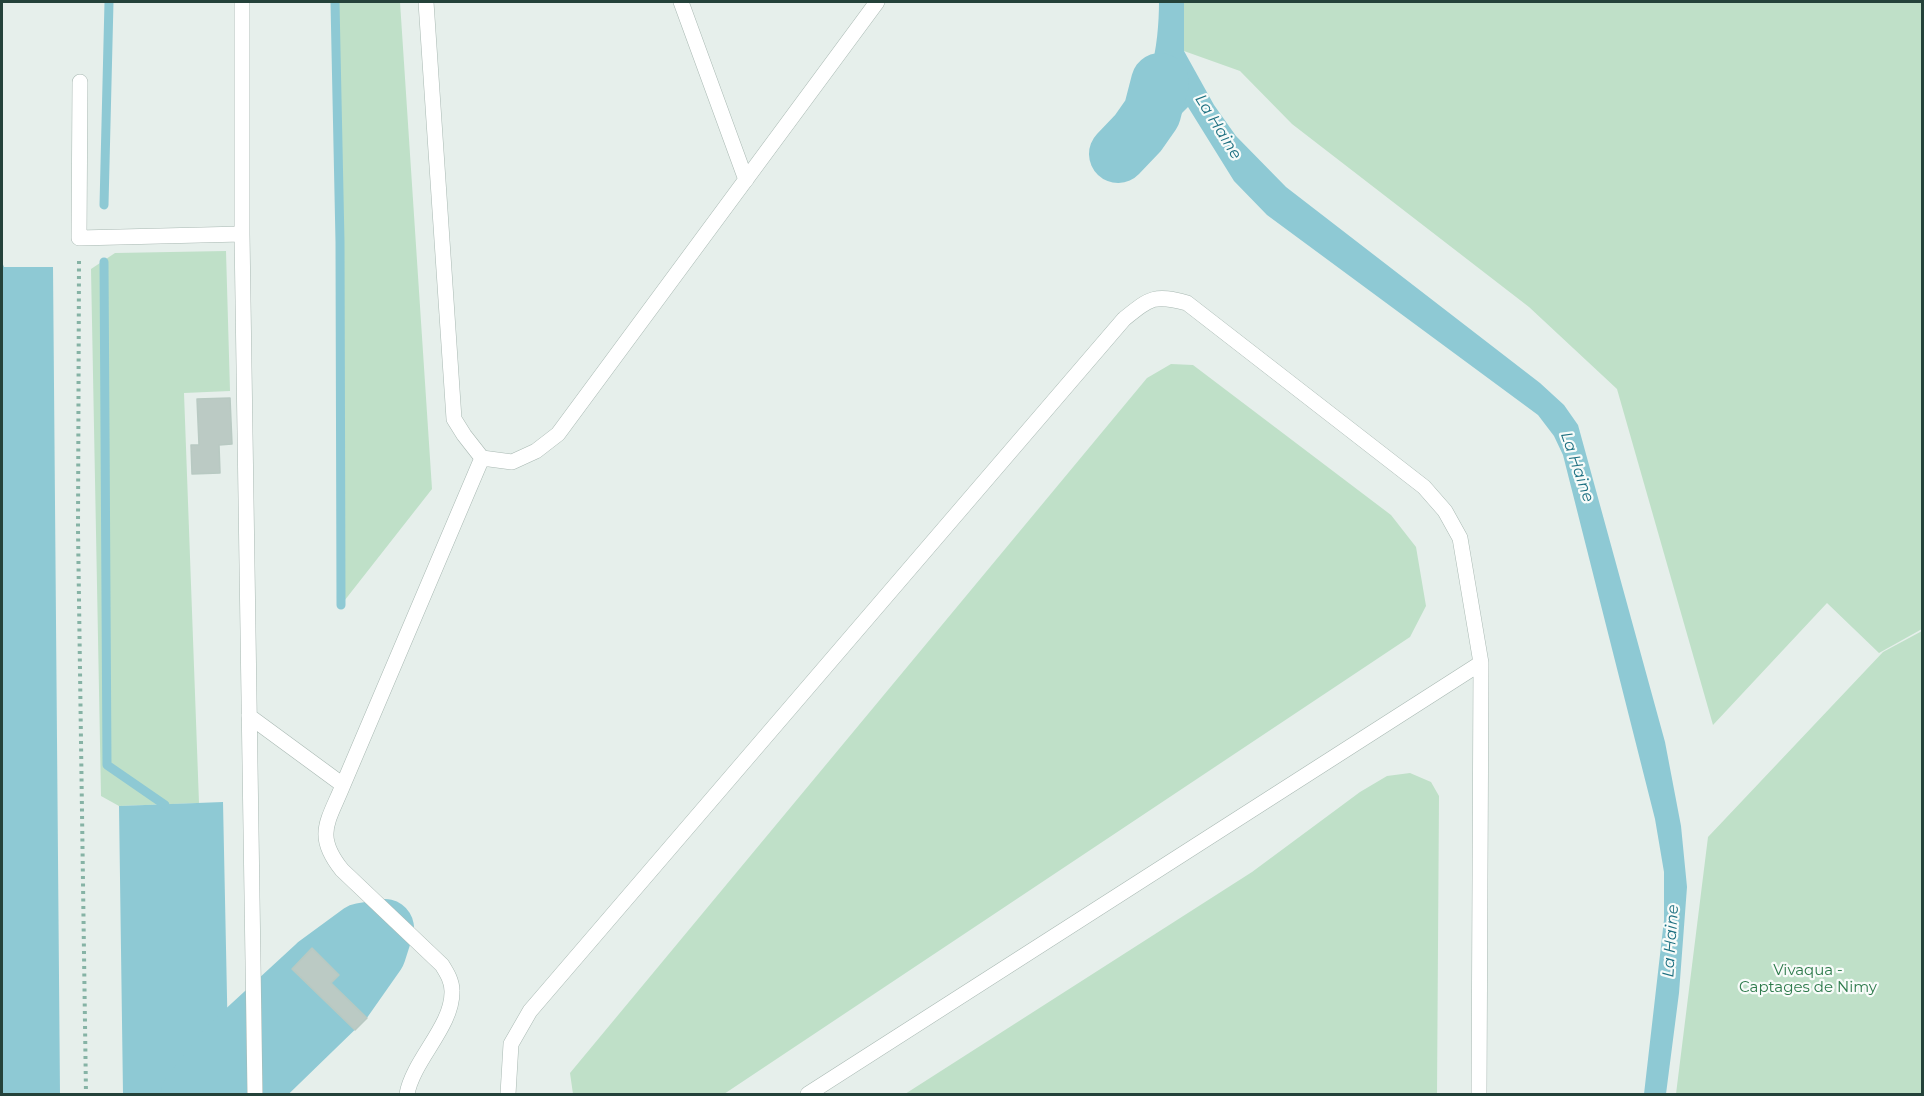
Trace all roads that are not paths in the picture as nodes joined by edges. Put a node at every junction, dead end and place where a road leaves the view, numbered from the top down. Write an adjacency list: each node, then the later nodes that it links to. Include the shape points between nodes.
1 (242, 2): 7 (lane)
2 (426, 2): 8 (lane, via 454,419)
3 (681, 2): 6 (lane)
4 (877, 2): 6 (lane)
5 (80, 82): 7 (lane, via 79,238)
6 (746, 180): 8 (lane, via 558,434 536,452 512,462)
7 (242, 234): 10 (lane)
8 (483, 458): 11 (lane)
9 (1481, 663): 14 (lane, via 1460,538 1445,511 1424,487 1187,303 1164,297 1144,302 1124,319 530,1011 511,1044); 15 (lane); 16 (lane)
10 (249, 716): 11 (lane); 12 (lane)
11 (343, 785): 13 (lane, via 325,833 333,858 450,977 452,991 444,1022 409,1082)
12 (255, 1095)
13 (407, 1095)
14 (508, 1095)
15 (808, 1095)
16 (1479, 1095)

